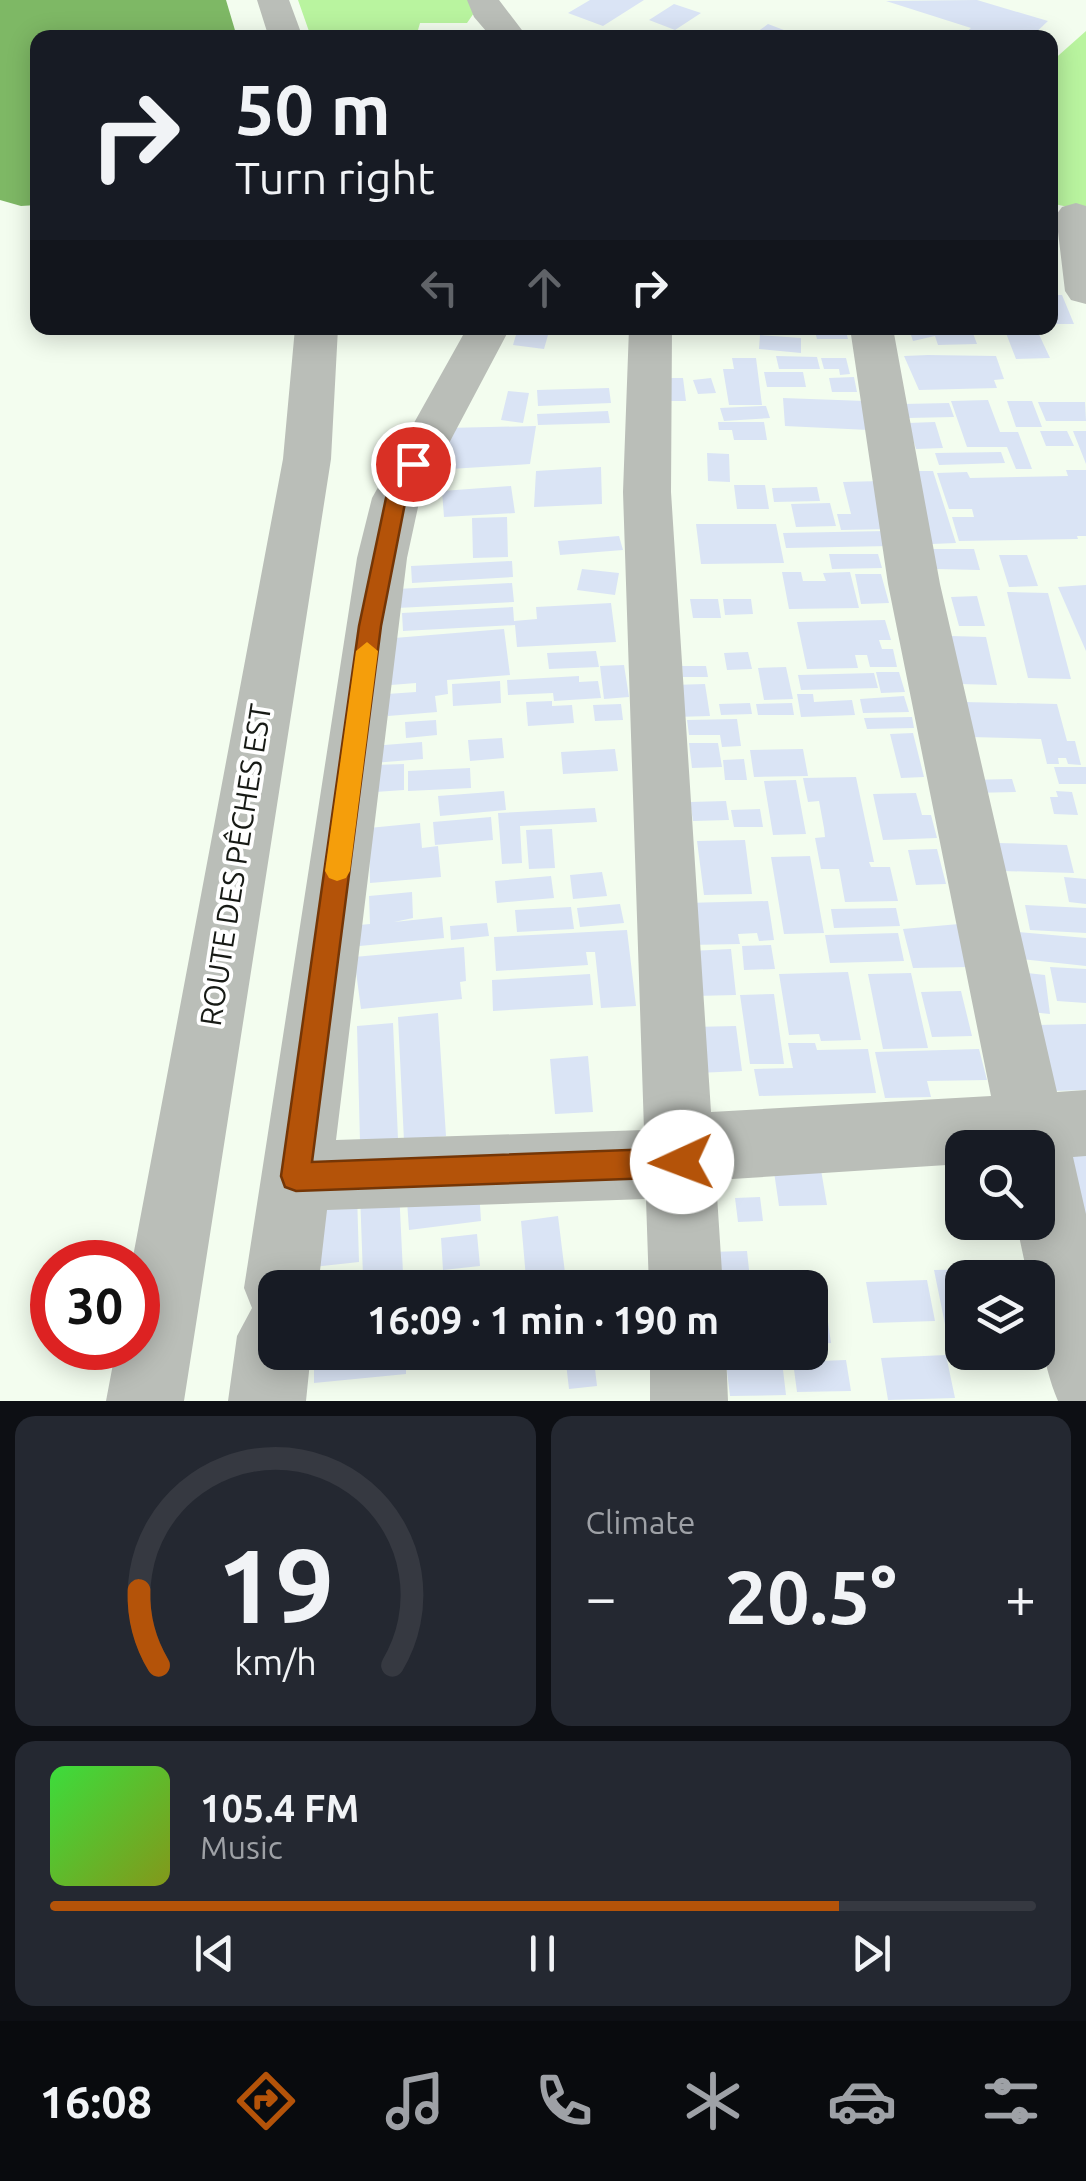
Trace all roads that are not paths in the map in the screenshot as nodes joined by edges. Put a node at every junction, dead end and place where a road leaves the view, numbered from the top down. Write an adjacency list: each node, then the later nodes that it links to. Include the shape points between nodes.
1 (272, 0): 3 (street)
2 (484, 0): 4 (street)
3 (283, 30)
4 (504, 30)
5 (1071, 214): 6 (street)
6 (1086, 291)
7 (316, 335): 19 (street, ROUTE DES PÊCHES EST, via 307,459)
8 (484, 335): 13 (street, via 396,498 370,626)
9 (650, 335): 12 (street, via 647,492)
10 (873, 335): 11 (street, via 944,735)
11 (1060, 1123): 12 (street); 18 (street)
12 (681, 1155): 13 (street); 15 (street)
13 (296, 1176): 14 (street)
14 (283, 1270)
15 (685, 1270)
16 (270, 1370): 20 (street)
17 (688, 1370): 21 (street)
18 (1086, 1376)
19 (145, 1401)
20 (266, 1401)
21 (689, 1401)

